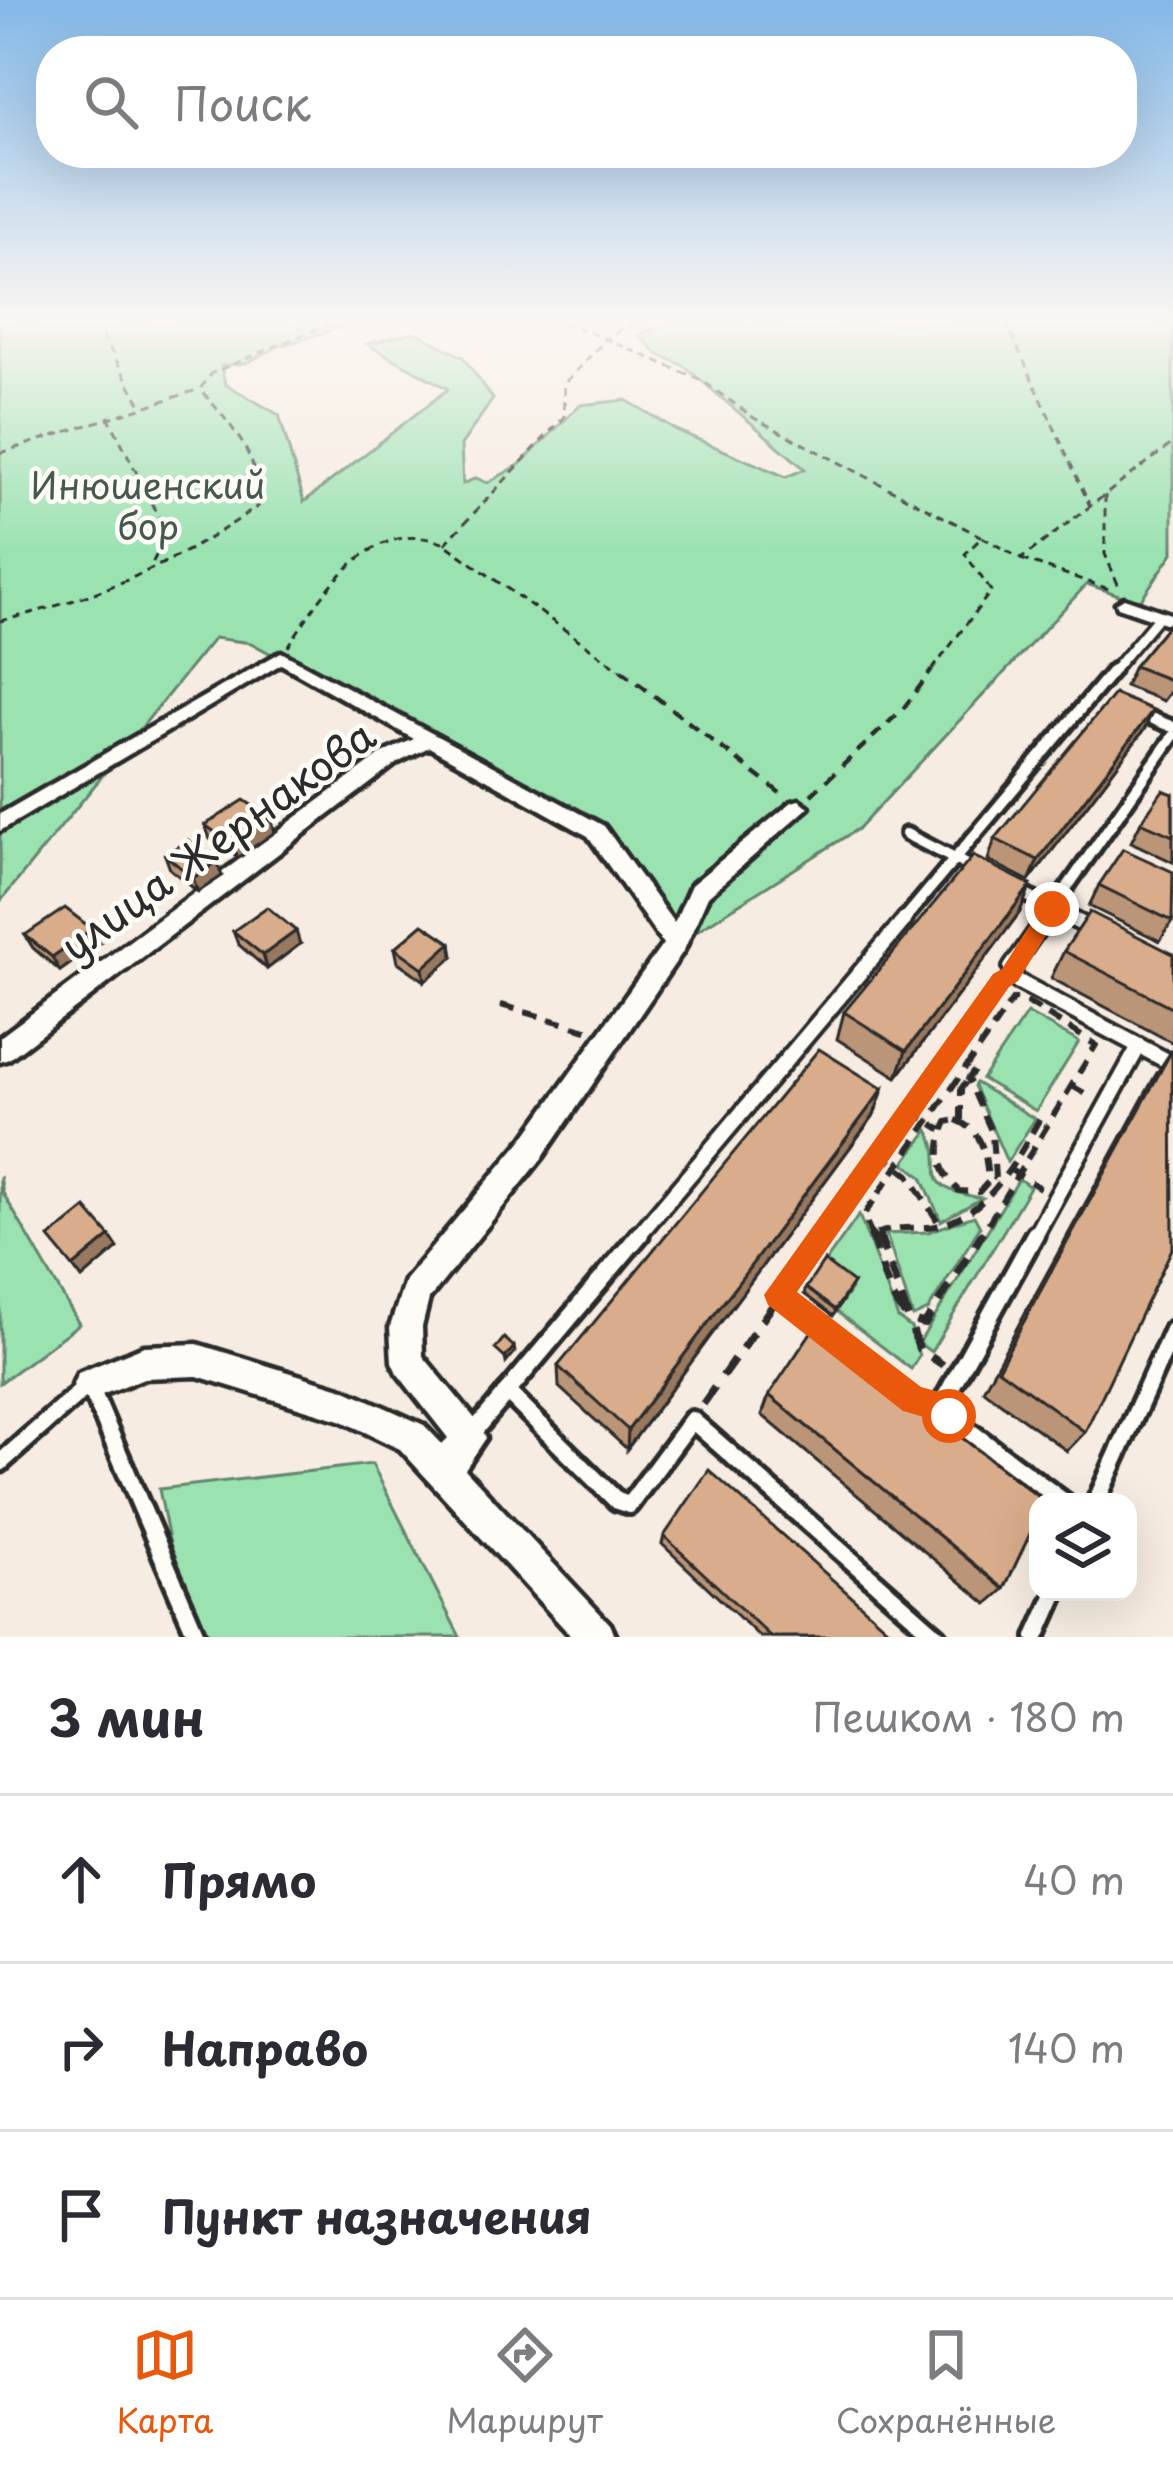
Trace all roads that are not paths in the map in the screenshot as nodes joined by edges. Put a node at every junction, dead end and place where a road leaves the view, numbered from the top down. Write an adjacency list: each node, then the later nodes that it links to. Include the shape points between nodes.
1 (1122, 603): 2 (street)
2 (1166, 618): 3 (lane)
3 (1093, 694): 4 (lane); 11 (lane)
4 (1113, 702)
5 (1133, 711): 6 (lane)
6 (1173, 731): 12 (lane)
7 (427, 740): 9 (street, via 281,656); 14 (street, via 596,831); 16 (street, улица Жернакова, via 390,758)
8 (799, 807): 14 (street, via 699,891)
9 (0, 824)
10 (906, 834): 11 (lane)
11 (954, 859): 12 (lane); 20 (lane)
12 (1052, 909): 13 (lane); 15 (lane, via 1010,975)
13 (1112, 940)
14 (676, 944): 21 (street, via 532,1148 416,1291 408,1362)
15 (1139, 1046): 17 (lane); 24 (lane, via 944,1407)
16 (0, 1051)
17 (1173, 1064)
18 (1173, 1330): 25 (lane)
19 (89, 1384): 22 (lane); 23 (street, via 144,1362 197,1360 344,1405 412,1436); 27 (lane)
20 (507, 1392): 21 (lane); 29 (lane, via 629,1504 692,1420)
21 (469, 1438): 23 (street)
22 (0, 1462)
23 (443, 1469): 28 (street)
24 (1053, 1493)
25 (1100, 1493)
26 (1053, 1601): 30 (lane)
27 (197, 1637)
28 (598, 1637)
29 (938, 1637)
30 (1036, 1637)

